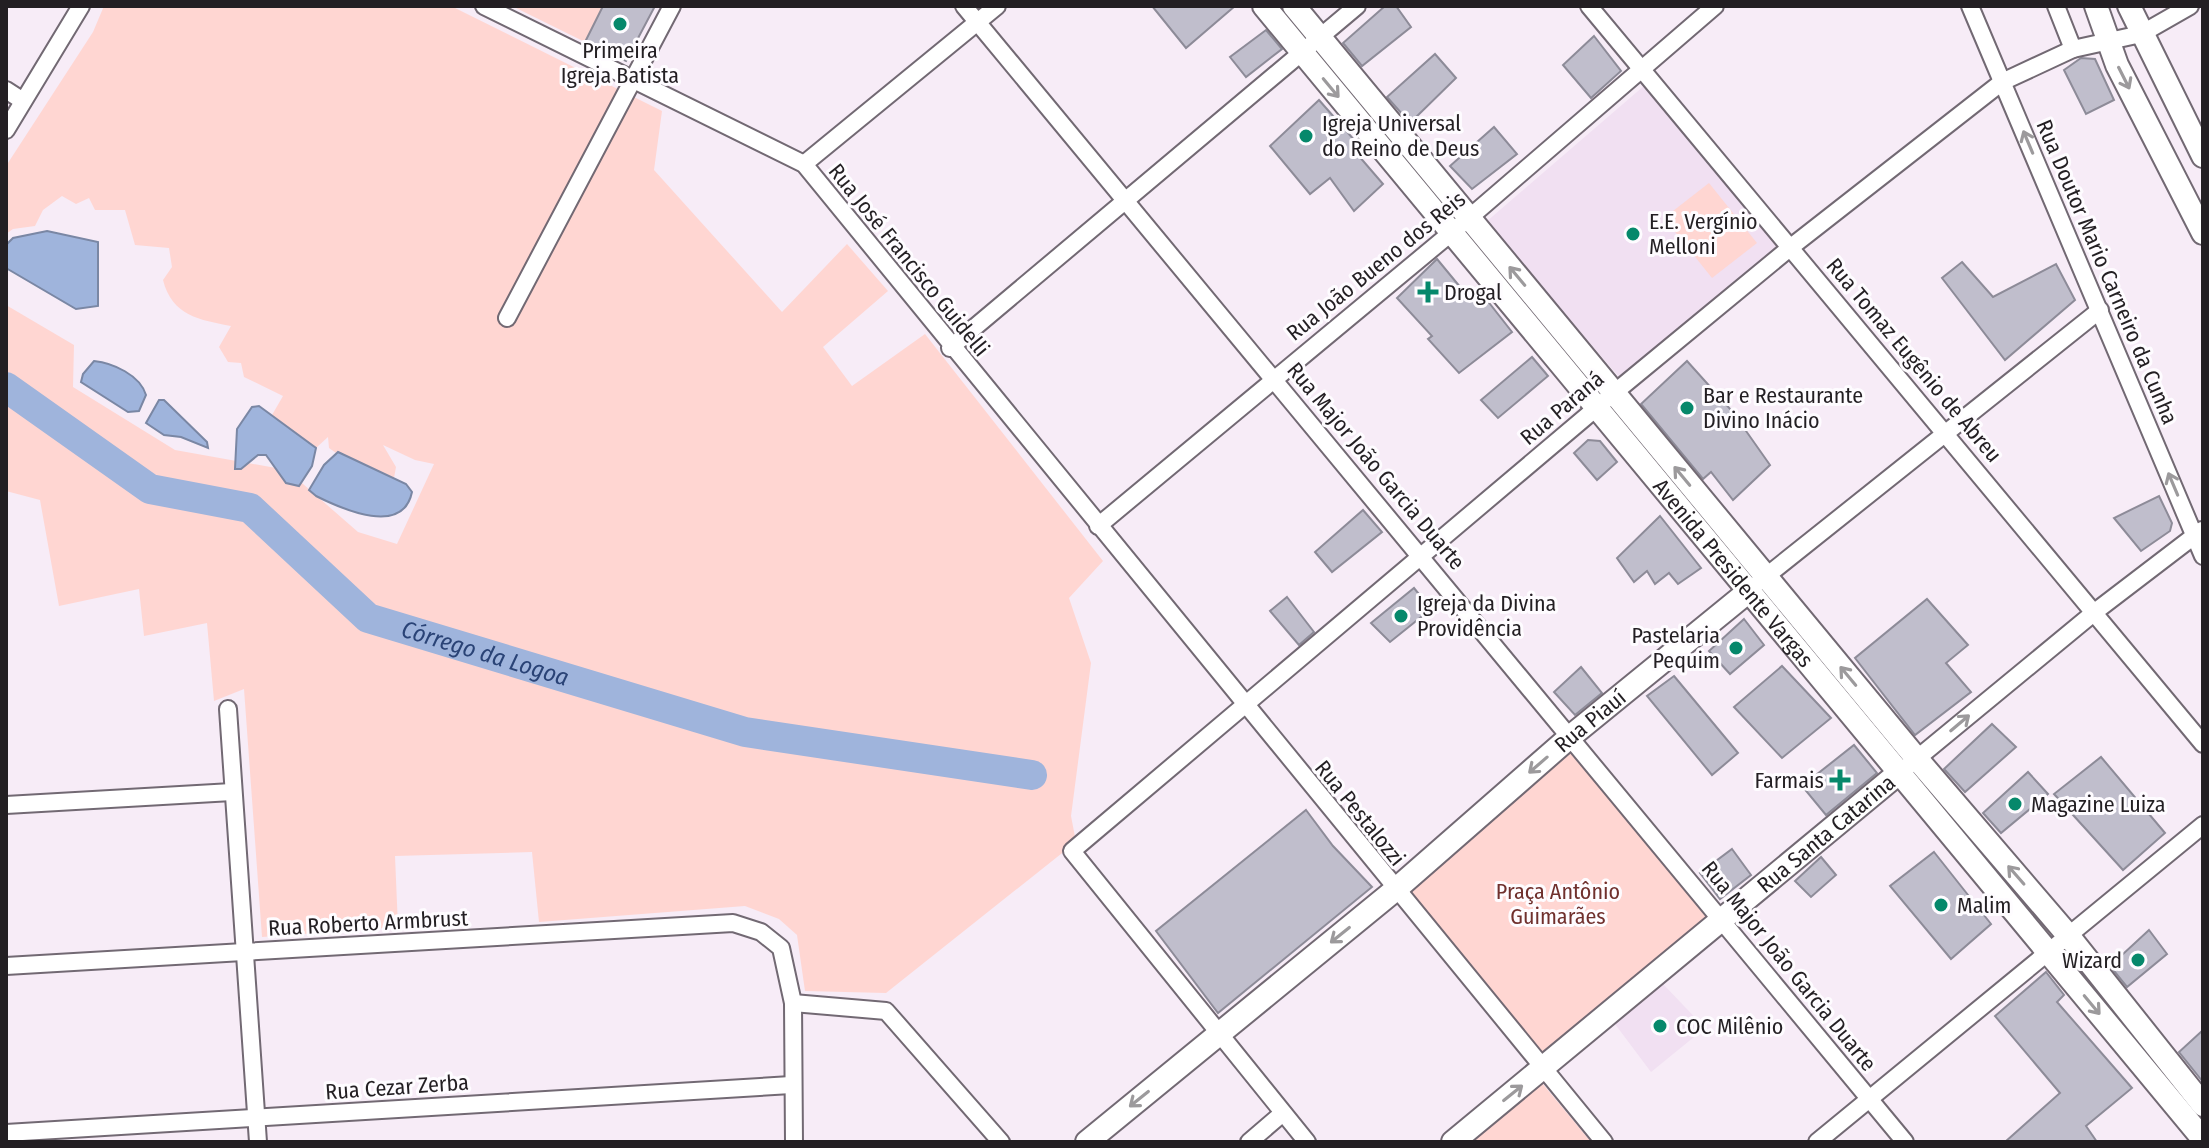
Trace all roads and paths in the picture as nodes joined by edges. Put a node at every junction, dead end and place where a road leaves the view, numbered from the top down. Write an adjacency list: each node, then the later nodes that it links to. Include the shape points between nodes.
1 (81, 6): 26 (street)
2 (484, 6): 23 (street, Rua José Francisco Guidelli)
3 (672, 6): 23 (street)
4 (964, 6): 16 (street, Rua Major João Garcia Duarte)
5 (997, 6): 16 (street)
6 (1264, 6): 21 (main road, Avenida Presidente Vargas)
7 (1294, 6): 18 (main road, Avenida Presidente Vargas)
8 (1357, 6): 18 (street)
9 (1589, 6): 22 (street, Rua Tomaz Eugênio de Abreu)
10 (1715, 6): 22 (street, Rua João Bueno dos Reis)
11 (1970, 6): 24 (street, Rua Doutor Mario Carneiro da Cunha)
12 (2056, 6): 20 (street)
13 (2096, 6): 19 (main road)
14 (2129, 6): 17 (main road)
15 (2190, 6): 17 (street, Rua Paraná)
16 (978, 22): 29 (street); 30 (street, Rua Major João Garcia Duarte)
17 (2141, 34): 19 (street, Rua Paraná); 28 (main road)
18 (1320, 37): 21 (street); 31 (main road, Avenida Presidente Vargas)
19 (2109, 42): 20 (street, Rua Paraná); 33 (main road, one-way to 33)
20 (2073, 49): 24 (street, Rua Paraná)
21 (1302, 53): 30 (street); 32 (main road, Avenida Presidente Vargas, one-way to 32)
22 (1643, 69): 31 (street, Rua João Bueno dos Reis); 34 (street, Rua Tomaz Eugênio de Abreu)
23 (634, 77): 29 (street, Rua José Francisco Guidelli); 36 (street)
24 (2002, 82): 34 (street, Rua Paraná); 35 (street, Rua Doutor Mario Carneiro da Cunha, one-way to 24)
25 (6, 90): 26 (street)
26 (23, 101): 27 (street)
27 (6, 130)
28 (2203, 156)
29 (804, 164): 37 (street, Rua José Francisco Guidelli)
30 (1125, 199): 37 (street); 38 (street, Rua Major João Garcia Duarte)
31 (1469, 218): 32 (street, Rua João Bueno dos Reis); 39 (main road, Avenida Presidente Vargas, one-way to 31)
32 (1452, 233): 38 (street, Rua João Bueno dos Reis); 39 (main road, Avenida Presidente Vargas)
33 (2203, 233)
34 (1791, 247): 39 (street, Rua Paraná); 40 (street, Rua Tomaz Eugênio de Abreu)
35 (2100, 310): 40 (street, Rua Piauí); 43 (street, Rua Doutor Mario Carneiro da Cunha, one-way to 35)
36 (507, 318)
37 (950, 348): 41 (street, Rua José Francisco Guidelli)
38 (1274, 377): 42 (street, Rua João Bueno dos Reis); 44 (street, Rua Major João Garcia Duarte)
39 (1605, 400): 44 (street, Rua Paraná); 46 (main road, Avenida Presidente Vargas)
40 (1945, 431): 46 (street, Rua Piauí); 47 (street, Rua Tomaz Eugênio de Abreu)
41 (1084, 510): 42 (street, Rua Pestalozzi)
42 (1098, 526): 48 (street, Rua Pestalozzi)
43 (2198, 532): 45 (street, Rua Doutor Mario Carneiro da Cunha); 47 (street, Rua Santa Catarina)
44 (1422, 556): 48 (street, Rua Paraná); 50 (street, Rua Major João Garcia Duarte)
45 (2203, 556)
46 (1757, 584): 50 (main road, Rua Piauí); 52 (main road, Avenida Presidente Vargas)
47 (2096, 611): 51 (street, Rua Tomaz Eugênio de Abreu); 52 (street, Rua Santa Catarina, one-way to 47)
48 (1243, 704): 56 (street, Rua Pestalozzi); 63 (street, Rua Paraná, via 1072,851)
49 (228, 709): 53 (street)
50 (1571, 736): 56 (main road, Rua Piauí, one-way to 56); 57 (street, Rua Major João Garcia Duarte)
51 (2203, 744)
52 (1908, 766): 57 (main road, Rua Santa Catarina); 58 (main road, Avenida Presidente Vargas, one-way to 52); 59 (main road, Avenida Presidente Vargas)
53 (232, 792): 54 (street); 60 (street)
54 (6, 805)
55 (2203, 825): 58 (street)
56 (1395, 890): 63 (main road, Rua Piauí, one-way to 63); 64 (street, Rua Pestalozzi)
57 (1721, 918): 64 (main road, Rua Santa Catarina); 66 (street, Rua Major João Garcia Duarte)
58 (2067, 934): 59 (street); 67 (main road, Avenida Presidente Vargas)
59 (2047, 951): 66 (street); 71 (main road, Avenida Presidente Vargas, one-way to 71)
60 (247, 952): 61 (street, Rua Roberto Armbrust); 62 (street, Rua Roberto Armbrust, via 733,923 761,932 781,948); 69 (street)
61 (6, 966)
62 (793, 1003): 65 (street); 74 (street, via 886,1011)
63 (1218, 1035): 68 (street); 75 (main road, Rua Piauí, one-way to 75)
64 (1544, 1069): 78 (main road, Rua Santa Catarina, one-way to 64); 79 (street, Rua Pestalozzi)
65 (791, 1085): 69 (street, Rua Cezar Zerba); 73 (street)
66 (1870, 1099): 80 (street); 81 (street, Rua Major João Garcia Duarte)
67 (2203, 1105)
68 (1283, 1113): 76 (street); 77 (street)
69 (256, 1118): 70 (street, Rua Cezar Zerba); 72 (street)
70 (6, 1133)
71 (2198, 1136)
72 (258, 1142)
73 (794, 1142)
74 (1001, 1142)
75 (1087, 1142)
76 (1249, 1142)
77 (1307, 1142)
78 (1453, 1142)
79 (1604, 1142)
80 (1817, 1142)
81 (1905, 1142)

